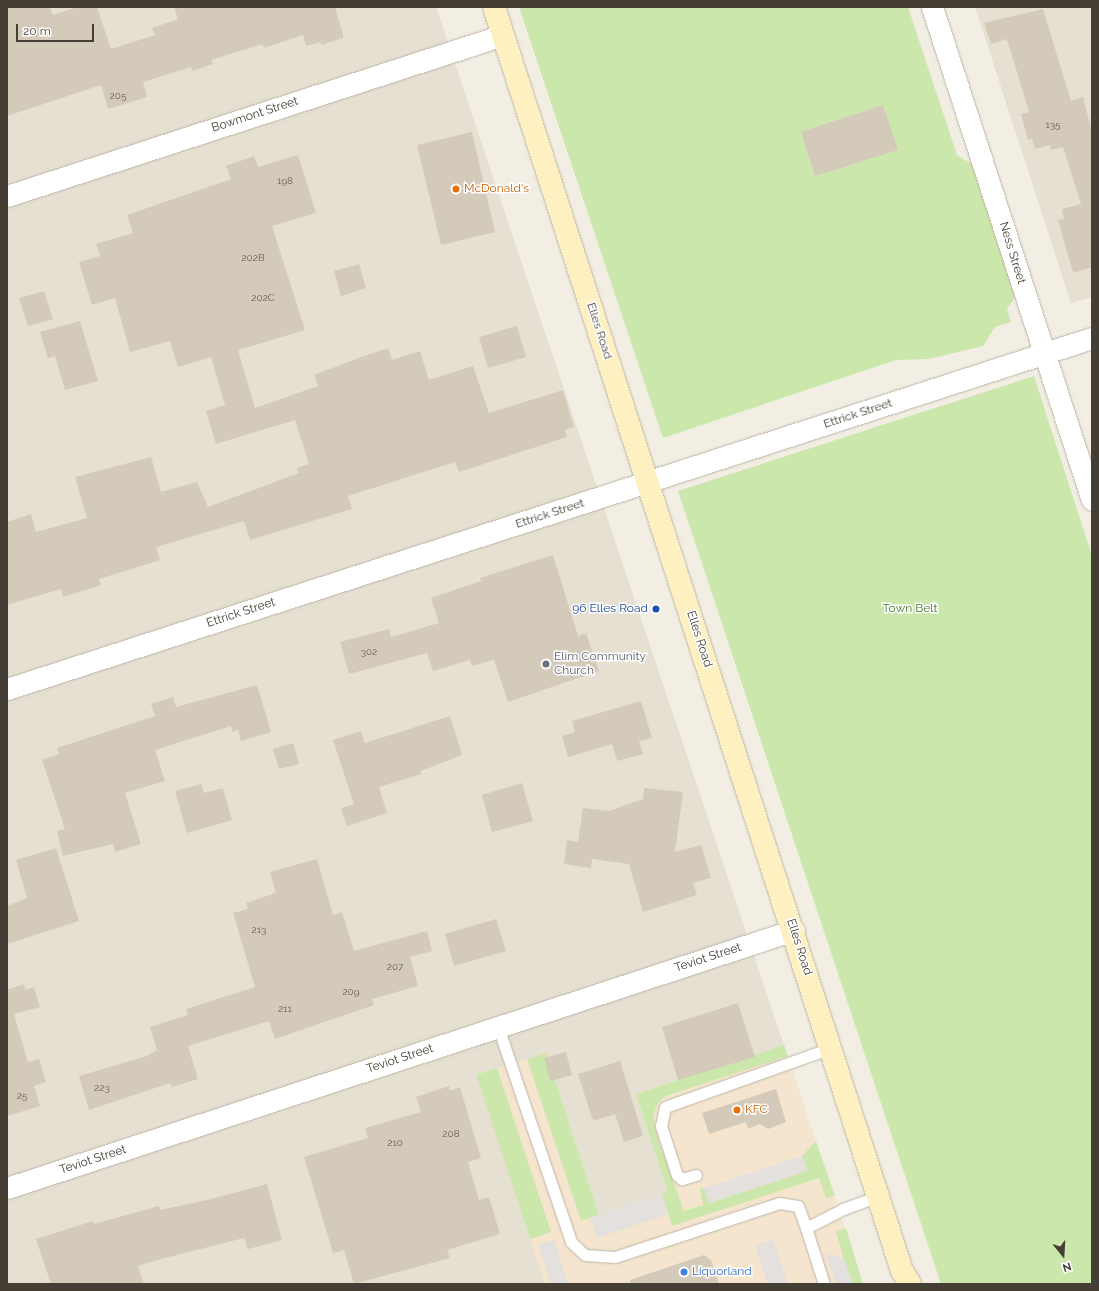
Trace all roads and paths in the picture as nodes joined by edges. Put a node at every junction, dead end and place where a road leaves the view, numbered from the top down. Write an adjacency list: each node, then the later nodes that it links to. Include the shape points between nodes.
1 (494, 7): 3 (main road, Elles Road)
2 (932, 7): 6 (street, Ness Street)
3 (503, 35): 4 (street, Bowmont Street); 7 (main road, Elles Road)
4 (7, 196)
5 (1092, 338): 6 (street, Ettrick Street)
6 (1045, 353): 7 (street, Ettrick Street); 8 (street, Ness Street)
7 (648, 482): 9 (street, Ettrick Street); 10 (main road, Elles Road)
8 (1092, 500)
9 (7, 689)
10 (794, 930): 11 (street, Teviot Street); 12 (main road, Elles Road)
11 (498, 1027): 14 (street, Teviot Street); 16 (lane, via 571,1242 584,1255 615,1257 779,1203 798,1206)
12 (831, 1048): 13 (lane, via 665,1107 661,1126 677,1175 682,1179); 15 (main road, Elles Road)
13 (696, 1175)
14 (7, 1188)
15 (878, 1196): 16 (lane, via 843,1209); 17 (main road, Elles Road)
16 (806, 1228): 18 (lane)
17 (904, 1280)
18 (824, 1284)

